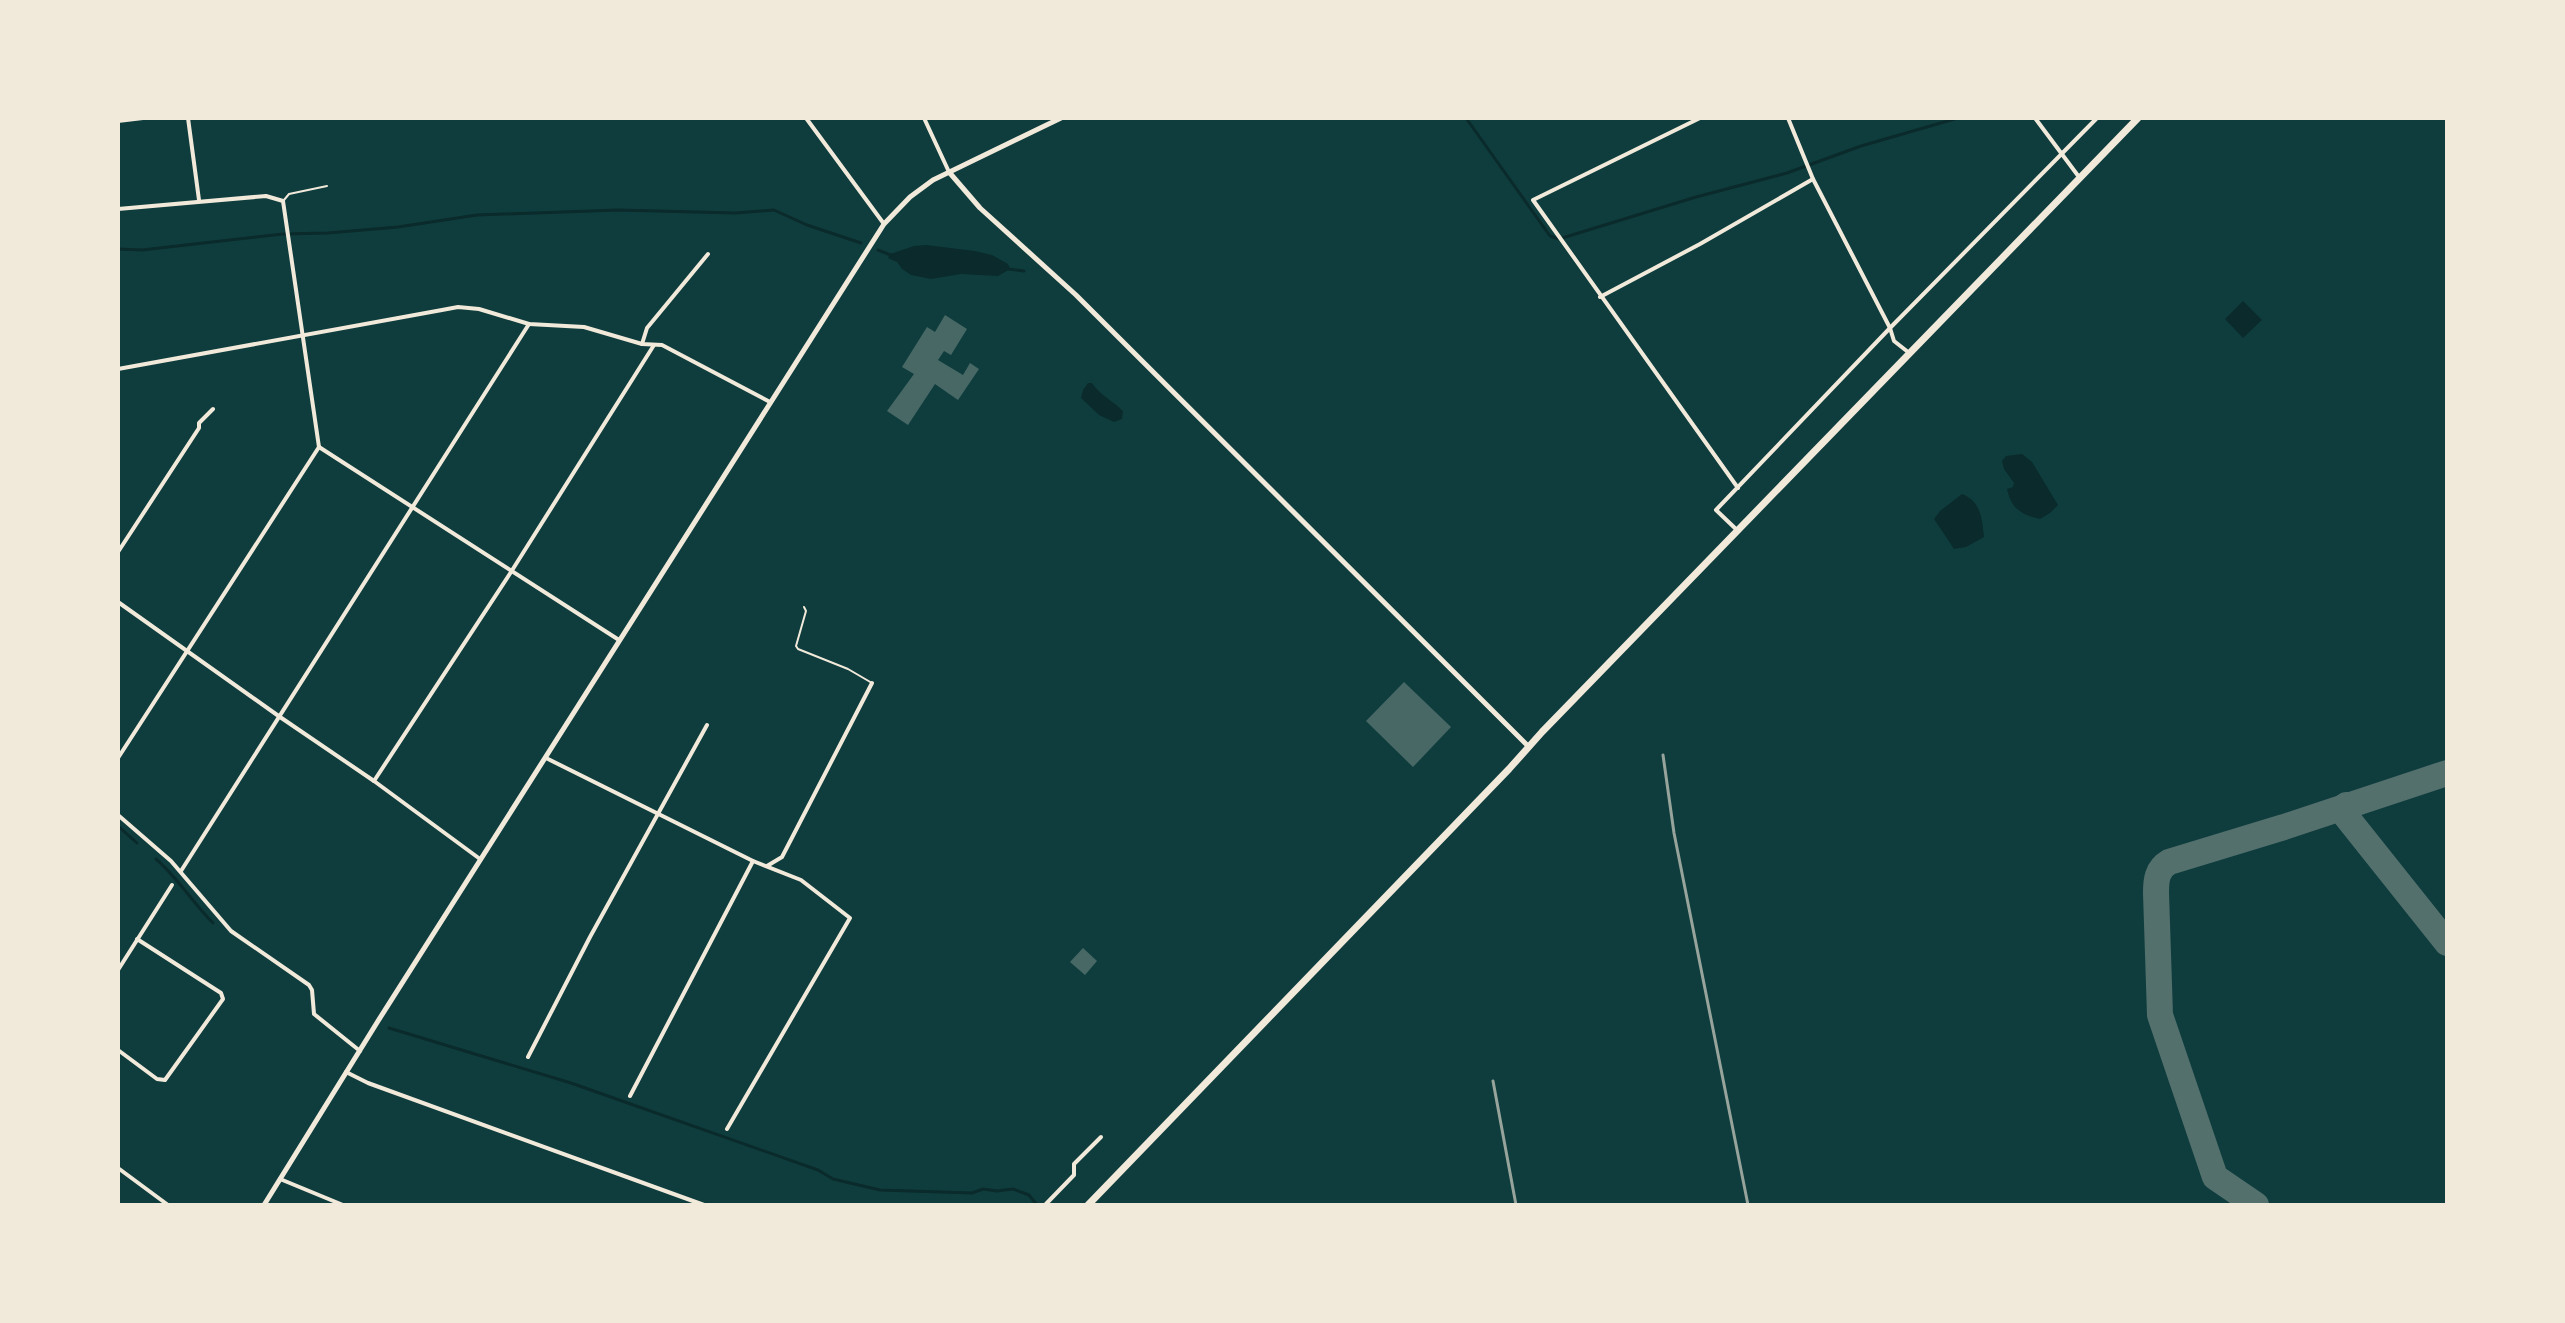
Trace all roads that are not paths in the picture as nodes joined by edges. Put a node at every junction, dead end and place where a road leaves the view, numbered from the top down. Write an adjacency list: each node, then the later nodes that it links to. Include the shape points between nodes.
1 (143, 118): 11 (street)
2 (188, 118): 17 (street)
3 (806, 118): 20 (street)
4 (924, 118): 13 (street)
5 (1061, 118): 13 (street)
6 (1700, 118): 22 (street, via 1533,200)
7 (1788, 118): 14 (street)
8 (2035, 118): 12 (street)
9 (2097, 118): 12 (street)
10 (2138, 118): 15 (main road)
11 (118, 121)
12 (2062, 155): 15 (street); 24 (street)
13 (949, 172): 20 (street, via 920,189); 45 (street)
14 (1813, 179): 22 (street); 24 (street)
15 (2081, 179): 28 (main road)
16 (327, 186): 18 (lane, via 289,194)
17 (199, 200): 18 (street, via 266,196); 19 (street)
18 (283, 201): 25 (street)
19 (118, 209)
20 (884, 224): 30 (street)
21 (708, 254): 26 (street, via 647,328)
22 (1600, 297): 33 (street)
23 (529, 324): 25 (street, via 458,307); 26 (street, via 584,327); 34 (street)
24 (1890, 328): 28 (street, via 1894,341); 33 (street)
25 (302, 334): 29 (street); 32 (street)
26 (642, 344): 27 (street)
27 (654, 345): 30 (street); 37 (street)
28 (1911, 354): 35 (main road)
29 (118, 369)
30 (772, 403): 40 (street)
31 (213, 409): 36 (street)
32 (319, 447): 34 (street); 41 (street)
33 (1738, 488): 35 (street, via 1716,510)
34 (413, 509): 37 (street); 43 (street)
35 (1738, 531): 45 (main road)
36 (118, 552)
37 (511, 572): 40 (street); 48 (street)
38 (118, 602): 41 (street)
39 (804, 607): 42 (lane, via 798,649)
40 (619, 640): 46 (street)
41 (187, 651): 43 (street); 47 (street)
42 (872, 683): 53 (street, via 782,857)
43 (280, 717): 48 (street); 54 (street)
44 (707, 725): 49 (street)
45 (1529, 747): 72 (main road)
46 (545, 757): 49 (street); 51 (street)
47 (118, 758)
48 (374, 781): 51 (street)
49 (659, 814): 52 (street); 60 (street)
50 (118, 815): 54 (street)
51 (480, 859): 59 (street)
52 (753, 861): 53 (street); 62 (street)
53 (767, 866): 63 (street, via 801,880 850,918)
54 (181, 871): 59 (street, via 231,931 309,985 314,1014)
55 (172, 885): 56 (street)
56 (137, 939): 57 (street); 58 (street, via 223,999 165,1080)
57 (118, 970)
58 (118, 1050)
59 (360, 1051): 61 (street)
60 (528, 1057)
61 (346, 1072): 66 (street); 70 (street)
62 (630, 1096)
63 (727, 1129)
64 (1101, 1137): 71 (street)
65 (118, 1168): 67 (street)
66 (280, 1179): 68 (street); 69 (street)
67 (168, 1205)
68 (264, 1205)
69 (343, 1205)
70 (704, 1205)
71 (1045, 1205)
72 (1088, 1205)

